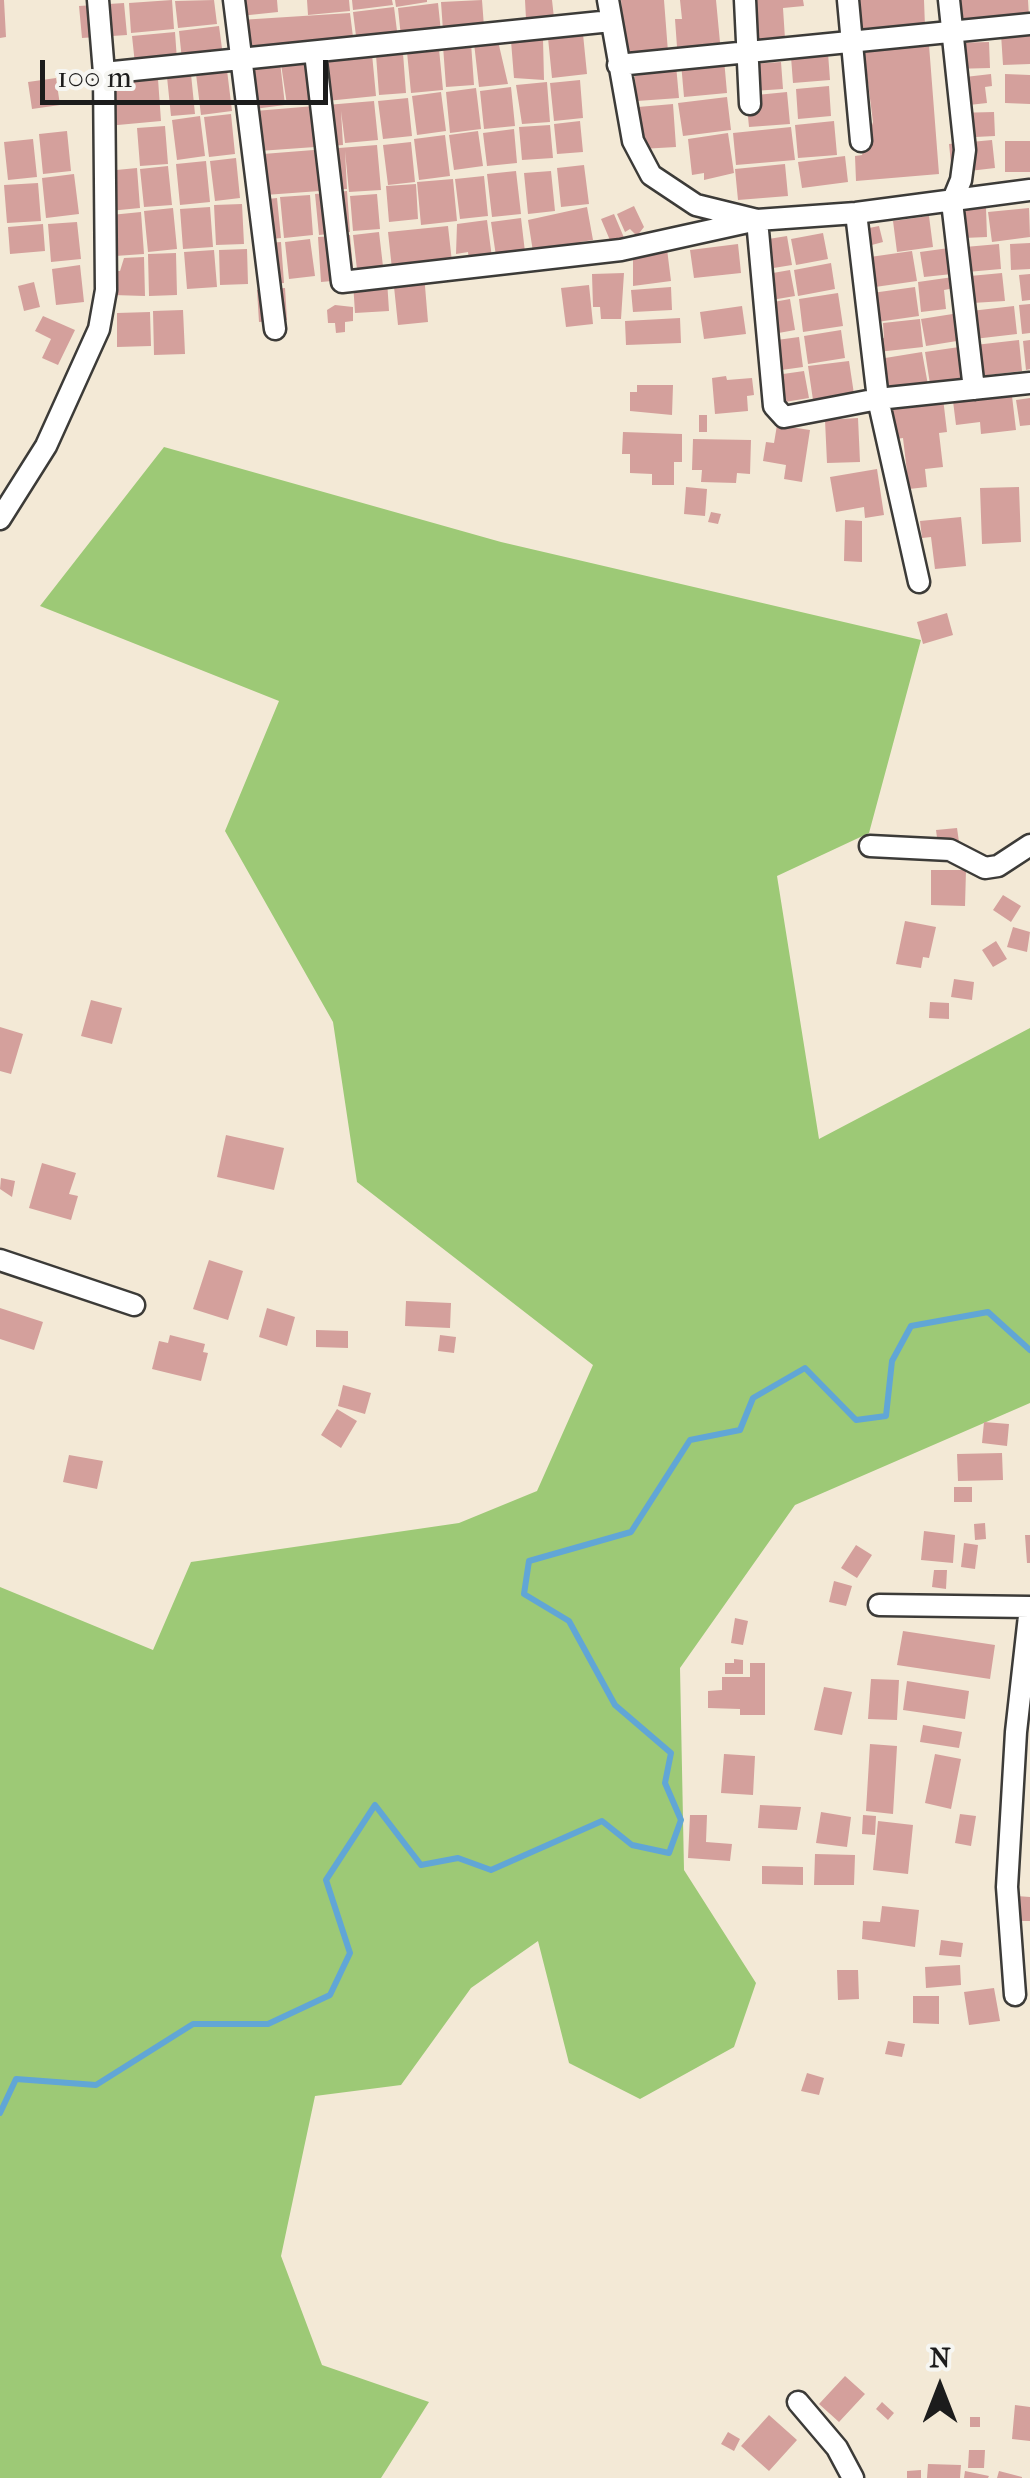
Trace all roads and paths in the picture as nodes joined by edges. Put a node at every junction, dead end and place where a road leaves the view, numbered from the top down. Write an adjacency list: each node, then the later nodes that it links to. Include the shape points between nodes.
1 (98, 0): 14 (street)
2 (234, 0): 12 (street)
3 (744, 0): 10 (street)
4 (848, 0): 9 (street)
5 (949, 0): 8 (street)
6 (609, 10): 11 (street); 13 (street)
7 (1030, 24): 8 (street)
8 (952, 31): 9 (street); 18 (street, via 964,150)
9 (852, 42): 10 (street); 16 (street)
10 (749, 52): 13 (street); 15 (street)
11 (316, 54): 12 (street); 20 (street, via 342,282 621,250)
12 (242, 61): 14 (street); 21 (street)
13 (618, 65): 20 (street, via 633,141 651,174 696,205)
14 (104, 73): 25 (street, via 106,290 99,329 46,446)
15 (750, 104)
16 (861, 142)
17 (1030, 190): 18 (street)
18 (952, 202): 19 (street); 23 (street)
19 (856, 213): 20 (street); 24 (street)
20 (757, 220): 24 (street, via 777,413)
21 (276, 329)
22 (1030, 383): 23 (street)
23 (974, 389): 24 (street)
24 (878, 400): 26 (street)
25 (0, 519)
26 (919, 582)
27 (1030, 845): 28 (street, via 984,868 950,850)
28 (870, 846)
29 (0, 1260): 30 (street)
30 (134, 1305)
31 (879, 1605): 32 (street)
32 (1030, 1607): 33 (street, via 1007,1887)
33 (1016, 1995)
34 (798, 2402): 35 (street, via 838,2448)
35 (853, 2478)

